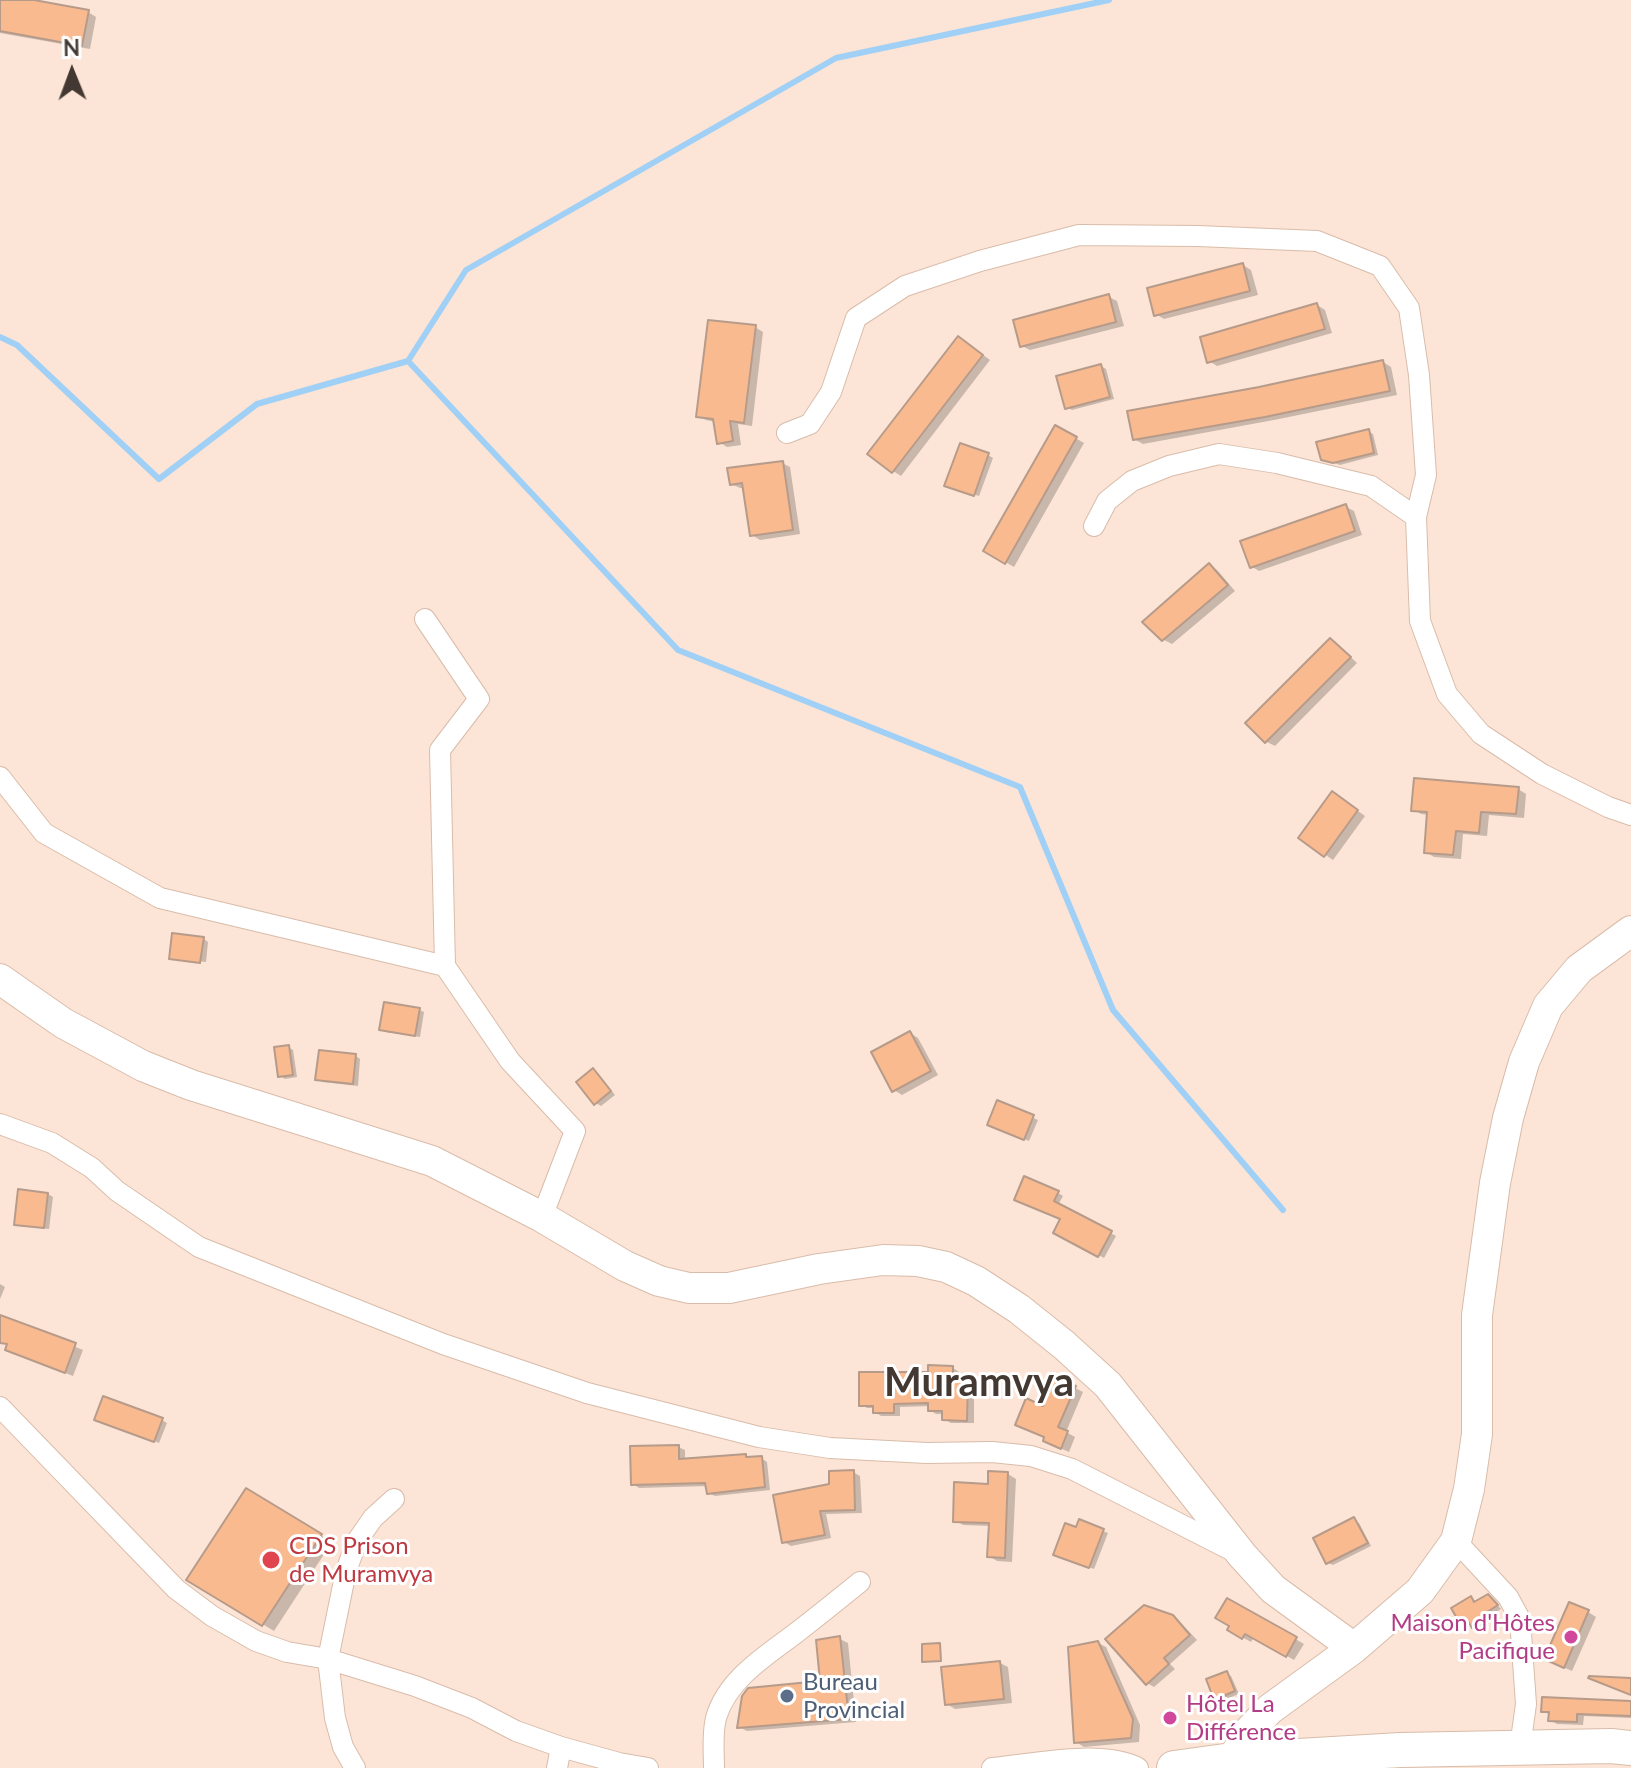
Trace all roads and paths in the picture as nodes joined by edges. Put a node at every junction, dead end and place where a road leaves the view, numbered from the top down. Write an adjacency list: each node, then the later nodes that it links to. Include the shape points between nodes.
1 (787, 433): 2 (street, via 810,424 831,392 856,318 905,286 1079,235 1317,241 1380,266 1409,308 1426,475)
2 (1416, 517): 3 (street, via 1371,486 1219,454 1132,481 1107,501); 6 (street, via 1420,621 1447,694 1481,734 1542,774)
3 (1094, 526)
4 (425, 619): 8 (street, via 479,699 440,750)
5 (0, 777): 8 (street, via 44,833 160,898)
6 (1631, 815)
7 (1631, 931): 14 (main road, via 1579,969 1548,1006 1524,1062 1495,1183 1477,1315 1477,1434)
8 (445, 966): 11 (street, via 510,1061 575,1131)
9 (0, 979): 11 (main road, via 63,1023 143,1066 432,1161)
10 (0, 1124): 15 (street, via 52,1143 199,1247 443,1344 587,1393 759,1437 830,1448 1031,1456 1072,1469)
11 (542, 1217): 15 (main road, via 625,1266 689,1288 729,1288 883,1260 946,1267 976,1281 1019,1309 1108,1385)
12 (0, 1407): 18 (street, via 176,1589 256,1641)
13 (394, 1499): 18 (street, via 357,1541)
14 (1456, 1541): 17 (main road, via 1420,1591); 20 (street, via 1508,1597 1520,1619 1526,1704)
15 (1242, 1555): 17 (main road, via 1273,1589)
16 (860, 1582): 26 (street, via 774,1648 727,1695 716,1719)
17 (1354, 1648): 22 (main road, via 1270,1709)
18 (328, 1659): 19 (street, via 415,1686); 23 (street, via 335,1718)
19 (561, 1747): 24 (street); 25 (street)
20 (1520, 1747): 21 (main road); 22 (main road)
21 (1631, 1748)
22 (1232, 1760): 29 (main road)
23 (355, 1768)
24 (557, 1768)
25 (648, 1768)
26 (714, 1768)
27 (992, 1768): 28 (street, via 1101,1758)
28 (1138, 1768)
29 (1174, 1768)

